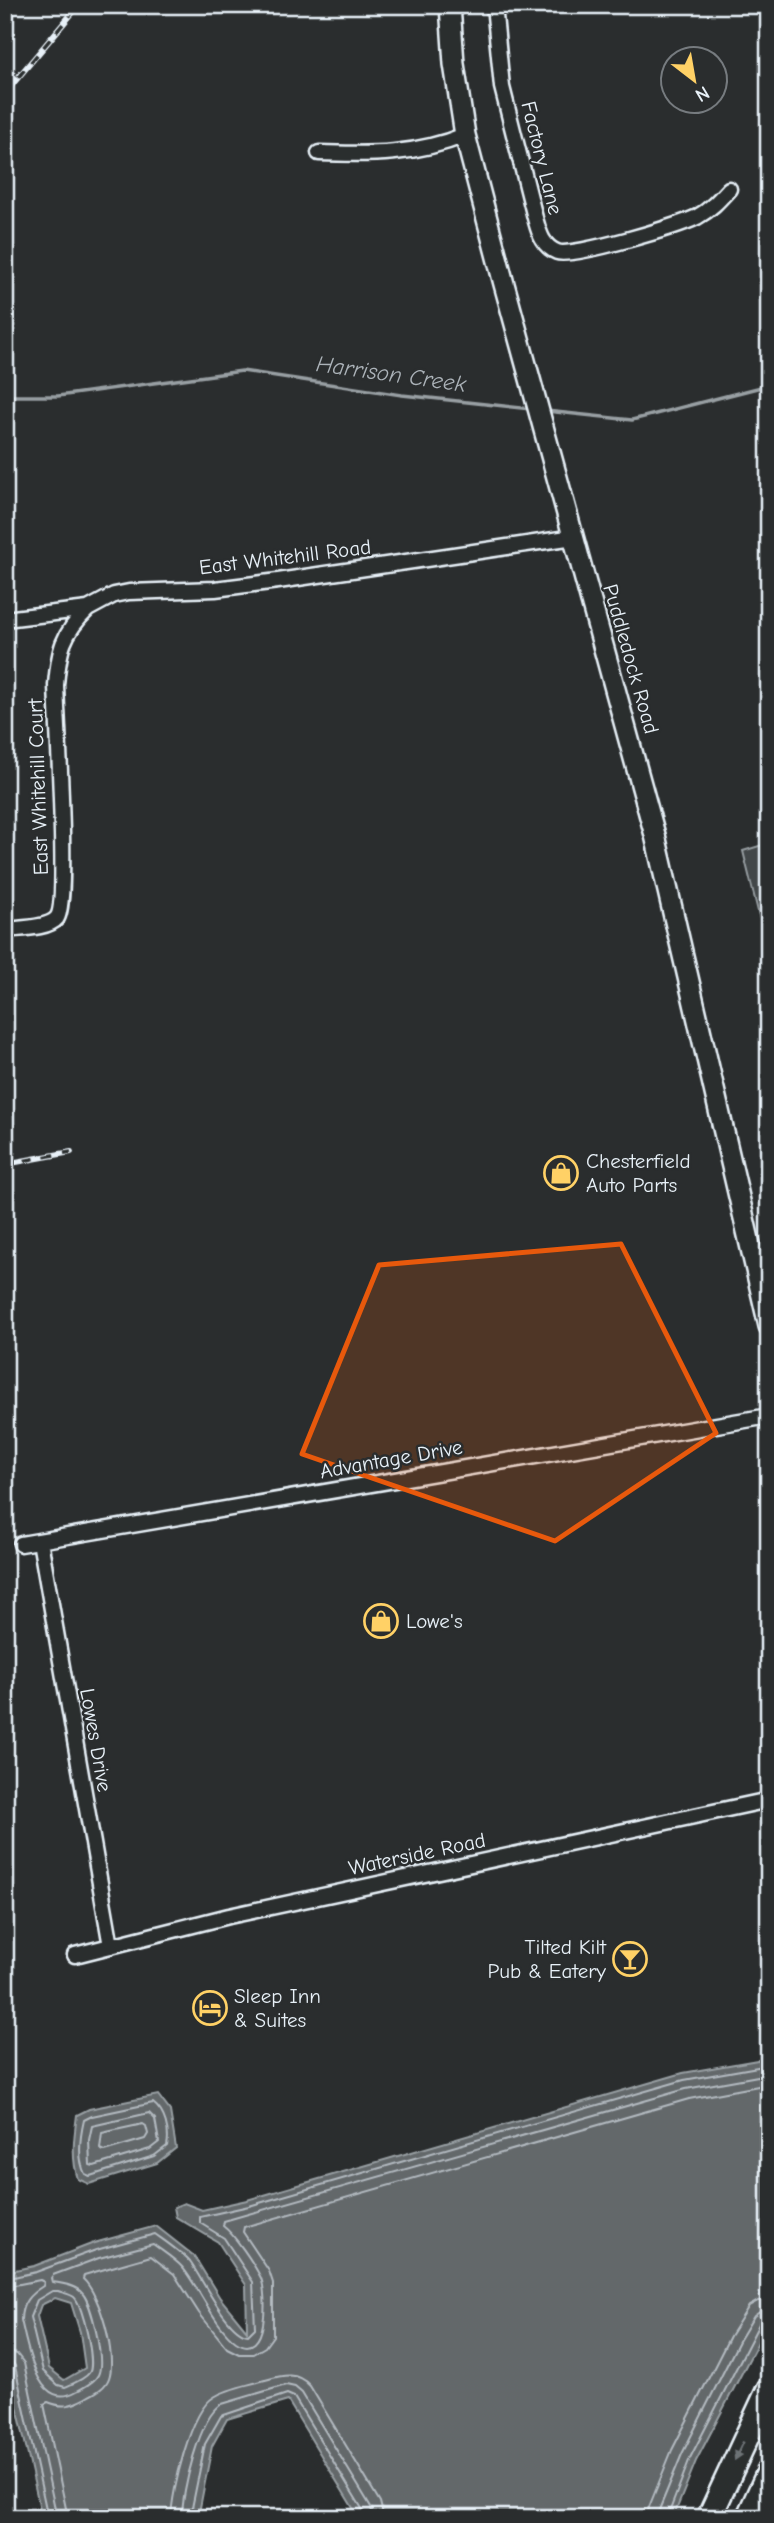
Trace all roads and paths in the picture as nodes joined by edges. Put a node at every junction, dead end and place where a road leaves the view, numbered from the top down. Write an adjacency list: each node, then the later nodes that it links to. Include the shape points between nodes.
1 (450, 5): 3 (main road, Puddledock Road)
2 (494, 5): 5 (street, Factory Lane, via 508,110 535,218 547,246 562,254 575,253 695,218)
3 (465, 135): 4 (street, via 429,149); 6 (main road, Puddledock Road)
4 (318, 153)
5 (729, 189)
6 (573, 537): 7 (street, East Whitehill Road, via 215,589 129,592); 10 (main road, Puddledock Road, via 655,835)
7 (88, 609): 8 (street, East Whitehill Road); 9 (street, East Whitehill Court, via 66,634 58,656 61,910 53,922)
8 (5, 619)
9 (5, 930)
10 (769, 1326)
11 (769, 1416): 12 (street, Advantage Drive)
12 (40, 1541): 13 (street, Advantage Drive); 15 (street, Lowes Drive)
13 (21, 1544)
14 (769, 1800): 15 (street, Waterside Road, via 242,1913)
15 (111, 1946): 16 (street, Waterside Road)
16 (75, 1955)
17 (769, 2389): 19 (main road, one-way to 19)
18 (769, 2472): 20 (main road)
19 (709, 2518)
20 (748, 2518)

